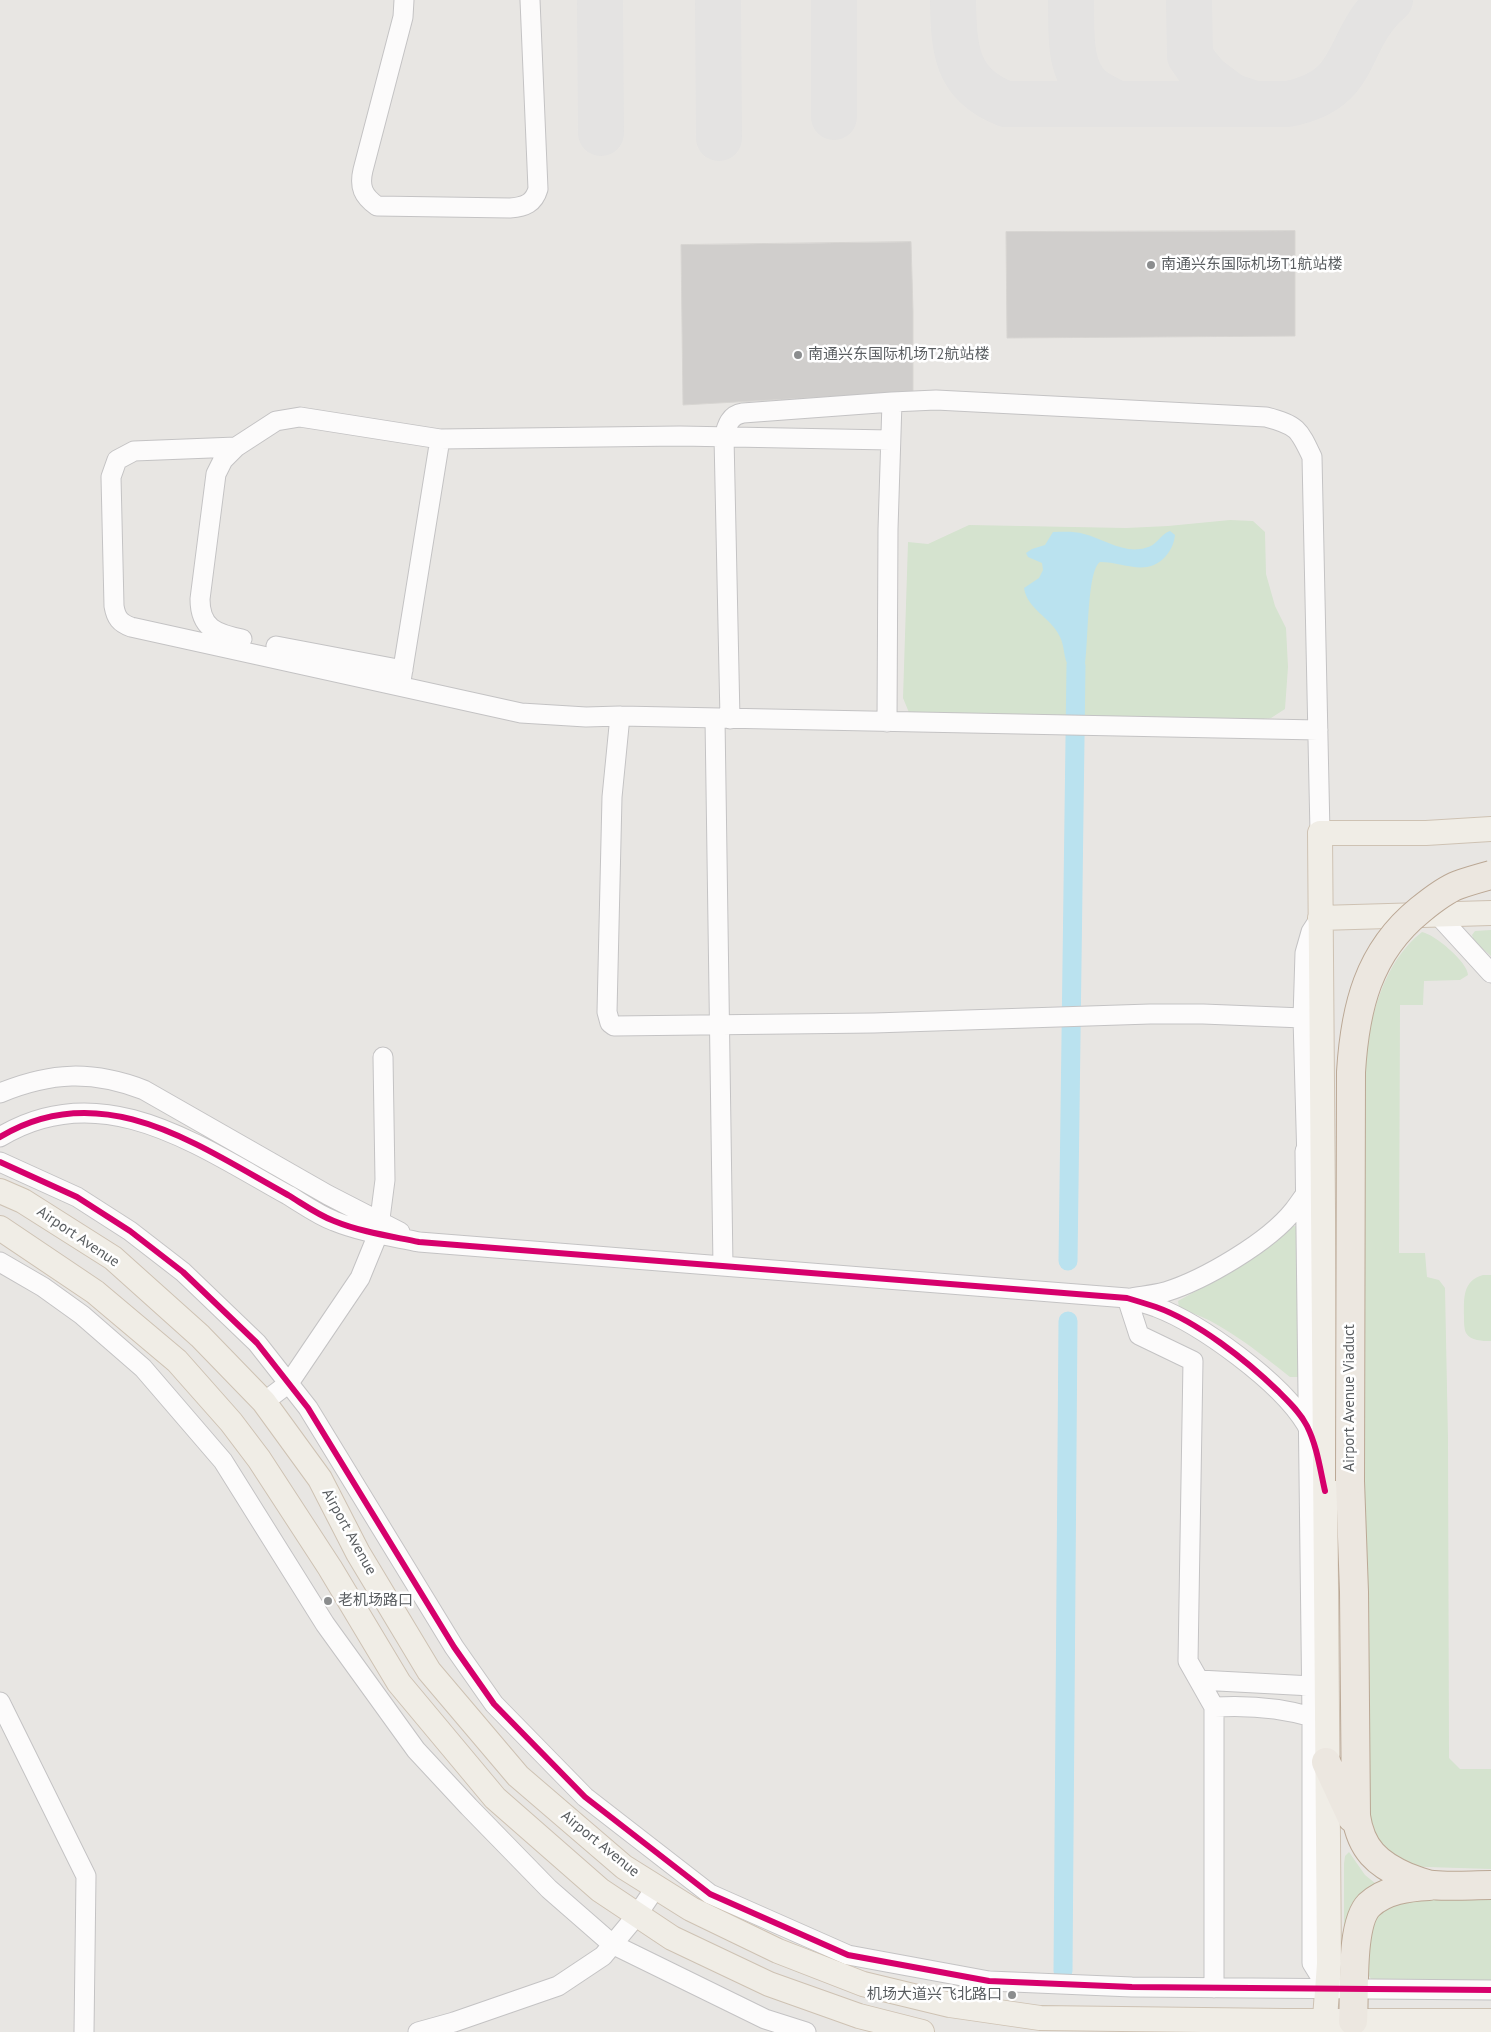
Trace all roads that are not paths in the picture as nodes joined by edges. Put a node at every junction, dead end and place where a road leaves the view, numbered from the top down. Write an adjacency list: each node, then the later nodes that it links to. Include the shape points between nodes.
1 (404, 0): 2 (street, via 403,17 360,181 362,190 377,206 510,208 529,204 535,199 538,189)
2 (530, 0)
3 (892, 402): 4 (street, via 743,412 730,419); 6 (street); 12 (street, via 936,400 1247,415 1288,423 1301,434 1312,457)
4 (724, 436): 5 (street); 6 (street); 10 (street)
5 (440, 439): 7 (street, via 300,417 276,421); 8 (street)
6 (890, 440): 11 (street)
7 (236, 447): 8 (street, via 223,460 216,474 200,599 203,620 227,636); 8 (street, via 134,451 117,460 111,477 114,606 119,620 131,627)
8 (401, 679): 9 (street, via 521,712)
9 (620, 716): 10 (street); 23 (street, via 612,796 607,1018 619,1027)
10 (723, 719): 11 (street); 23 (street)
11 (887, 722): 12 (street)
12 (1318, 730): 14 (street)
13 (1491, 830): 14 (main road)
14 (1320, 833): 20 (main road)
15 (1491, 869): 17 (highway, bridge)
16 (1491, 875): 17 (highway, Airport Avenue Viaduct, bridge)
17 (1457, 886): 40 (highway, Airport Avenue Viaduct, bridge, via 1405,922 1387,944 1371,971 1353,1035)
18 (1491, 913): 19 (main road)
19 (1437, 914): 20 (main road); 21 (street)
20 (1320, 918): 22 (street, via 1311,932 1305,953); 27 (main road)
21 (1491, 973)
22 (1303, 1018): 23 (street, via 1203,1014); 27 (street)
23 (720, 1024): 35 (street)
24 (383, 1057): 33 (street, via 385,1180)
25 (0, 1093): 33 (street, via 43,1079 72,1076 100,1076 124,1082 144,1090 328,1195)
26 (0, 1137): 33 (street, via 17,1127 67,1114 119,1116 143,1121 187,1140 333,1221)
27 (1314, 1147): 29 (street); 31 (main road)
28 (0, 1162): 37 (street, via 77,1197 130,1231 183,1272 257,1343)
29 (1308, 1190): 31 (street); 36 (street, via 1294,1211 1229,1262 1196,1280 1164,1292); 39 (street)
30 (0, 1191): 38 (main road, Airport Avenue, via 23,1200 114,1258 200,1336)
31 (1323, 1220): 41 (main road)
32 (0, 1228): 53 (main road, via 95,1292 177,1361 259,1459 405,1690 495,1798 600,1890)
33 (379, 1228): 35 (street, via 419,1242); 37 (street, via 360,1278)
34 (0, 1262): 54 (street, via 82,1315 143,1368 223,1461 325,1624 416,1750 549,1889)
35 (724, 1266): 36 (street)
36 (1127, 1298): 39 (street, via 1157,1307 1229,1348 1263,1376); 43 (street, via 1139,1335 1193,1361 1188,1662)
37 (290, 1383): 38 (street); 55 (street, via 314,1416 454,1647 494,1704 585,1798 710,1894 848,1955 988,1981)
38 (264, 1402): 52 (main road, Airport Avenue, via 320,1479 358,1553 429,1671 518,1776 624,1867)
39 (1309, 1430): 41 (street); 44 (street)
40 (1350, 1481): 42 (main road); 49 (highway, Airport Avenue Viaduct)
41 (1325, 1491): 42 (main road)
42 (1326, 1646): 48 (main road)
43 (1198, 1680): 44 (street); 46 (street)
44 (1312, 1686): 47 (street)
45 (0, 1702): 62 (street, via 86,1876)
46 (1214, 1707): 47 (street, via 1268,1707); 55 (street)
47 (1312, 1717): 57 (street, via 1312,1963)
48 (1326, 1762): 49 (highway); 57 (main road)
49 (1358, 1831): 50 (highway, Airport Avenue Viaduct, via 1376,1860 1424,1884)
50 (1434, 1885): 51 (highway, Airport Avenue Viaduct); 56 (highway, via 1403,1888 1368,1906 1357,1928)
51 (1491, 1885)
52 (656, 1888): 53 (street); 61 (main road, Airport Avenue, via 691,1909 778,1951 863,1984 950,2006 1040,2018)
53 (637, 1915): 54 (street); 65 (main road, via 672,1938 769,1984 859,2016)
54 (612, 1944): 63 (street, via 603,1956 558,1986); 64 (street, via 766,2020)
55 (1214, 1988): 57 (street)
56 (1355, 1989): 57 (street); 58 (street); 60 (highway)
57 (1328, 1990): 61 (main road)
58 (1491, 1990)
59 (1491, 2021): 60 (main road, Airport Avenue)
60 (1352, 2028): 61 (main road, Airport Avenue)
61 (1326, 2029)
62 (84, 2032)
63 (418, 2032)
64 (806, 2032)
65 (922, 2032)

